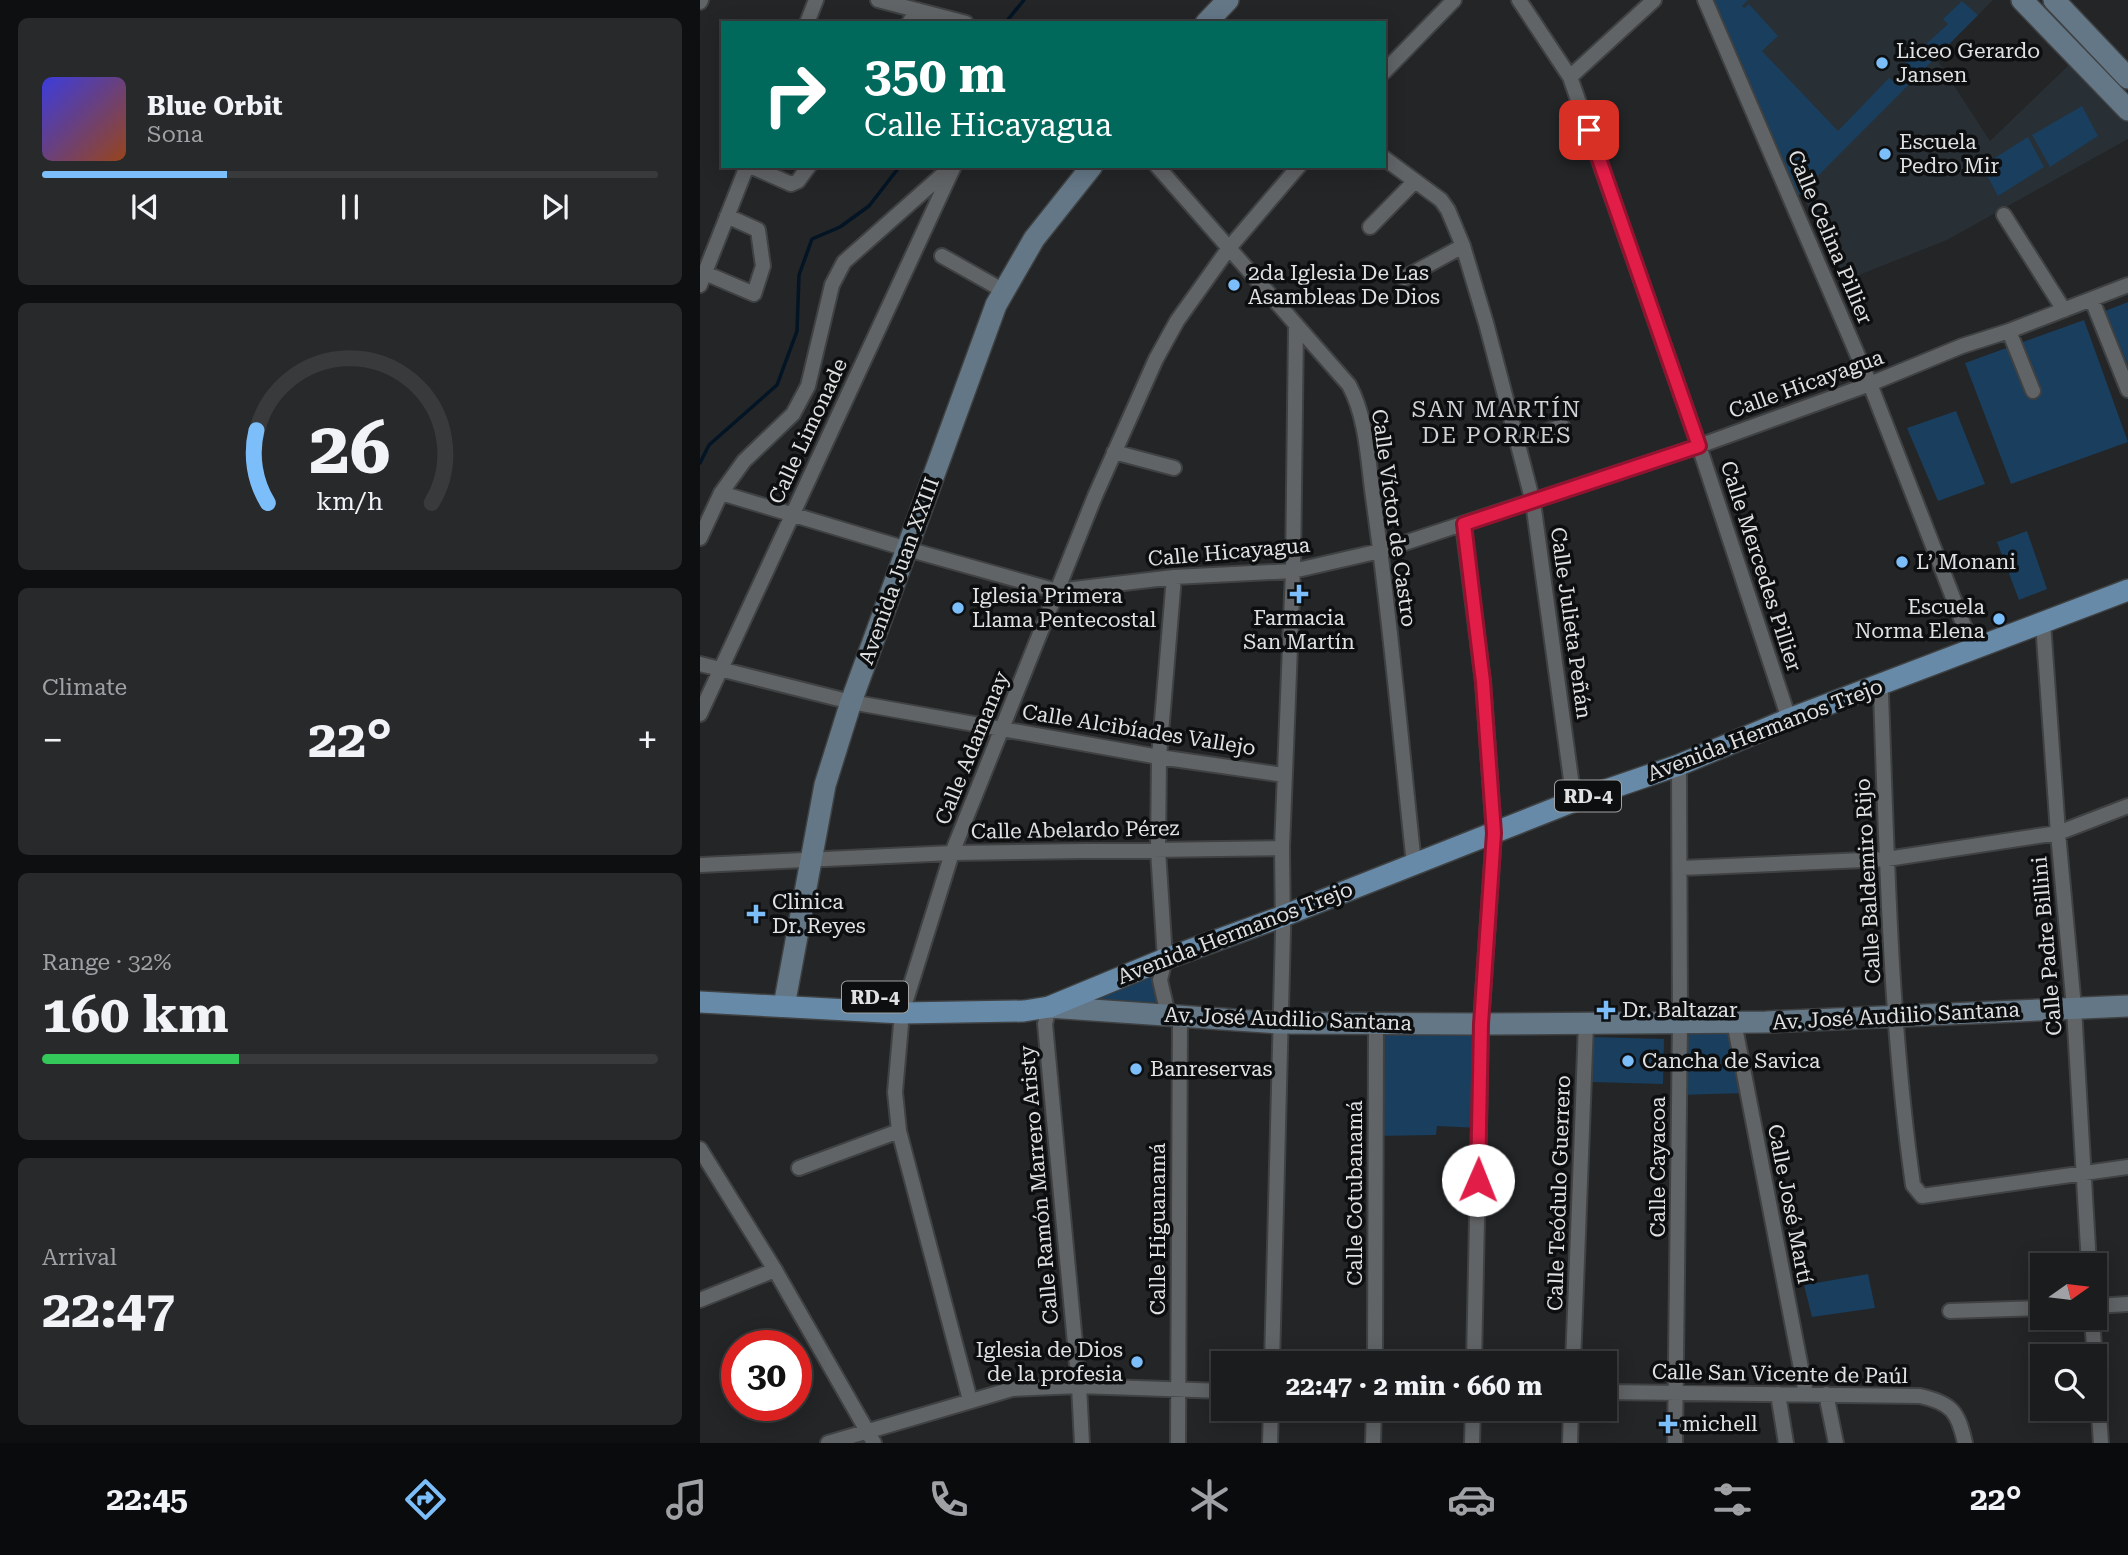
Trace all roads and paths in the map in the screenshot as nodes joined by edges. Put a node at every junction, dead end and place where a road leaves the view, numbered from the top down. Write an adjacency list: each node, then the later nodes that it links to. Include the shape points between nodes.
1 (816, 0): 11 (street)
2 (878, 0): 10 (street)
3 (1228, 0): 14 (main road)
4 (1454, 0): 15 (street)
5 (1519, 0): 16 (street, Calle Mercedes Pillier)
6 (1654, 0): 16 (street)
7 (1704, 0): 43 (street, Calle Celina Pillier)
8 (2022, 0): 18 (main road)
9 (2067, 5): 17 (main road)
10 (917, 10): 12 (street); 13 (street)
11 (808, 21)
12 (910, 21)
13 (958, 21)
14 (1208, 21)
15 (1386, 70)
16 (1570, 77): 48 (street, Calle Mercedes Pillier)
17 (2128, 78)
18 (2128, 110)
19 (1386, 159): 28 (street, Calle Julieta Peñán)
20 (748, 168): 30 (street)
21 (754, 168): 22 (street, via 792,184)
22 (808, 168)
23 (951, 168): 51 (street, via 844,262 832,285 808,386 793,414 744,461)
24 (952, 168): 53 (street, Calle Limonade)
25 (1090, 168): 38 (main road, Avenida Juan XXIII, via 1034,239)
26 (1159, 168): 33 (street, Calle Víctor de Castro)
27 (1296, 168): 33 (street, Calle Adamanay)
28 (1415, 181): 31 (street); 32 (street, Calle Julieta Peñán, via 1448,210)
29 (2004, 215): 40 (street)
30 (727, 216): 36 (street); 36 (street, via 758,230 763,266 754,294)
31 (1370, 227)
32 (1463, 246): 35 (street); 47 (street, Calle Julieta Peñán)
33 (1228, 248): 41 (street, Calle Víctor de Castro); 49 (street, Calle Adamanay, via 1177,321)
34 (942, 256): 38 (street)
35 (1404, 278)
36 (702, 279)
37 (2128, 285): 39 (street, Calle Hicayagua)
38 (1004, 290): 56 (main road, Avenida Juan XXIII)
39 (2092, 300): 40 (street, Calle Hicayagua); 44 (street)
40 (2064, 310): 42 (street, Calle Hicayagua)
41 (1296, 326): 57 (street, Calle Víctor de Castro, via 1349,385 1356,400); 58 (street)
42 (2009, 331): 43 (street, Calle Hicayagua); 45 (street)
43 (1870, 384): 48 (street, Calle Hicayagua); 63 (street, Calle Celina Pillier)
44 (2128, 390)
45 (2033, 391)
46 (1562, 426): 47 (street)
47 (1517, 442): 52 (street, Calle Julieta Peñán)
48 (1699, 446): 52 (street, Calle Hicayagua); 69 (street, Calle Mercedes Pillier)
49 (1114, 452): 50 (street); 61 (street, Calle Adamanay)
50 (1174, 468)
51 (721, 493): 53 (street, Calle Hicayagua); 55 (street)
52 (1533, 502): 54 (street, Calle Hicayagua); 74 (street, Calle Julieta Peñán)
53 (792, 514): 56 (street, Calle Hicayagua); 65 (street, Calle Limonade)
54 (1464, 524): 57 (street, Calle Hicayagua); 76 (street, via 1483,682)
55 (700, 538)
56 (907, 549): 61 (street, Calle Hicayagua); 67 (main road, Avenida Juan XXIII)
57 (1380, 551): 58 (street, Calle Hicayagua); 83 (street, Calle Víctor de Castro)
58 (1293, 571): 59 (street, Calle Hicayagua); 73 (street)
59 (1174, 578): 61 (street, Calle Hicayagua); 71 (street, Calle Higuanamá)
60 (2128, 590): 62 (main road, Avenida Hermanos Trejo / RD-4)
61 (1057, 591): 70 (street, Calle Adamanay)
62 (2043, 623): 63 (main road, Avenida Hermanos Trejo / RD-4); 77 (street, Calle Padre Billini)
63 (1973, 649): 66 (main road, Avenida Hermanos Trejo / RD-4)
64 (700, 664): 65 (street, Calle Alcibíades Vallejo)
65 (721, 669): 67 (street, Calle Alcibíades Vallejo); 68 (street, Calle Limonade)
66 (1878, 686): 69 (main road, Avenida Hermanos Trejo / RD-4); 81 (street, Calle Baldemiro Rijo)
67 (851, 702): 70 (street, Calle Alcibíades Vallejo); 82 (main road, Avenida Juan XXIII, via 825,785)
68 (700, 714)
69 (1789, 719): 72 (main road, Avenida Hermanos Trejo / RD-4)
70 (1002, 729): 71 (street, Calle Alcibíades Vallejo); 80 (street, Calle Adamanay)
71 (1160, 757): 73 (street, Calle Alcibíades Vallejo); 79 (street, Calle Higuanamá)
72 (1679, 765): 74 (main road, Avenida Hermanos Trejo / RD-4); 85 (street, Calle Cayacoa)
73 (1284, 775): 78 (street)
74 (1574, 801): 76 (main road, Avenida Hermanos Trejo / RD-4)
75 (2128, 806): 77 (street)
76 (1494, 833): 83 (main road, Avenida Hermanos Trejo / RD-4); 101 (street)
77 (2058, 833): 81 (street); 94 (street, Calle Padre Billini)
78 (1282, 849): 79 (street, Calle Abelardo Pérez); 86 (street)
79 (1158, 850): 80 (street, Calle Abelardo Pérez); 87 (street, Calle Higuanamá)
80 (952, 853): 82 (street, Calle Abelardo Pérez); 91 (street, Calle Adamanay)
81 (1887, 859): 85 (street); 96 (street, Calle Baldemiro Rijo)
82 (810, 861): 84 (street, Calle Abelardo Pérez); 89 (main road, Avenida Juan XXIII)
83 (1414, 864): 86 (main road, Avenida Hermanos Trejo / RD-4)
84 (700, 865)
85 (1681, 868): 97 (street, Calle Cayacoa)
86 (1283, 916): 87 (main road, Avenida Hermanos Trejo / RD-4); 99 (street)
87 (1165, 959): 93 (main road, Avenida Hermanos Trejo / RD-4); 95 (street, Calle Higuanamá, via 1160,980)
88 (700, 989): 89 (main road, RD-4)
89 (784, 1000): 90 (main road, RD-4); 91 (main road, RD-4)
90 (700, 1002)
91 (905, 1006): 93 (main road, RD-4, via 1020,1003); 103 (street, Calle Adamanay, via 895,1092)
92 (2128, 1006): 94 (main road, Av. José Audilio Santana)
93 (1049, 1007): 95 (main road, Av. José Audilio Santana); 120 (street, Calle Ramón Marrero Aristy, via 1045,1024)
94 (2074, 1008): 96 (main road, Av. José Audilio Santana); 107 (street, Calle Padre Billini)
95 (1174, 1015): 99 (main road, Av. José Audilio Santana); 121 (street, Calle Higuanamá)
96 (1896, 1016): 98 (main road, Av. José Audilio Santana); 107 (street, Calle Baldemiro Rijo, via 1913,1185 1922,1196)
97 (1680, 1021): 98 (main road, Av. José Audilio Santana); 102 (main road, Av. José Audilio Santana); 124 (street, Calle Cayacoa)
98 (1734, 1022): 126 (street, Calle José Martí)
99 (1279, 1023): 100 (main road, Av. José Audilio Santana); 116 (street)
100 (1376, 1024): 101 (main road, Av. José Audilio Santana); 117 (street, Calle Cotubanamá)
101 (1481, 1024): 102 (main road, Av. José Audilio Santana); 118 (street)
102 (1586, 1024): 119 (street, Calle Teódulo Guerrero)
103 (899, 1131): 106 (street); 128 (street, Calle Adamanay)
104 (700, 1149): 109 (street)
105 (2128, 1167): 107 (street)
106 (799, 1168)
107 (2083, 1174): 108 (street, Calle Padre Billini)
108 (2088, 1253)
109 (775, 1270): 110 (street); 133 (street)
110 (700, 1300)
111 (2128, 1304): 112 (street)
112 (2107, 1305)
113 (2030, 1308): 114 (street)
114 (1950, 1311)
115 (2093, 1330): 145 (street)
116 (1272, 1351)
117 (1375, 1351)
118 (1474, 1351)
119 (1573, 1351)
120 (1079, 1386): 121 (street); 128 (street, via 1012,1389); 135 (street, Calle Ramón Marrero Aristy)
121 (1179, 1391): 122 (street); 136 (street, Calle Higuanamá)
122 (1211, 1391)
123 (1617, 1392): 124 (street, Calle San Vicente de Paúl)
124 (1677, 1393): 125 (street, Calle San Vicente de Paúl); 141 (street, Calle Cayacoa)
125 (1778, 1394): 126 (street, Calle San Vicente de Paúl); 142 (street)
126 (1806, 1394): 127 (street, Calle San Vicente de Paúl)
127 (1826, 1394): 143 (street); 144 (street, Calle San Vicente de Paúl, via 1940,1400 1952,1409)
128 (970, 1400): 133 (street)
129 (1271, 1421): 137 (street)
130 (1374, 1421): 138 (street)
131 (1473, 1421): 139 (street)
132 (1571, 1421): 140 (street)
133 (870, 1437): 134 (street)
134 (828, 1443)
135 (1082, 1443)
136 (1178, 1443)
137 (1270, 1443)
138 (1373, 1443)
139 (1472, 1443)
140 (1570, 1443)
141 (1675, 1443)
142 (1787, 1443)
143 (1836, 1443)
144 (1965, 1443)
145 (2101, 1443)

